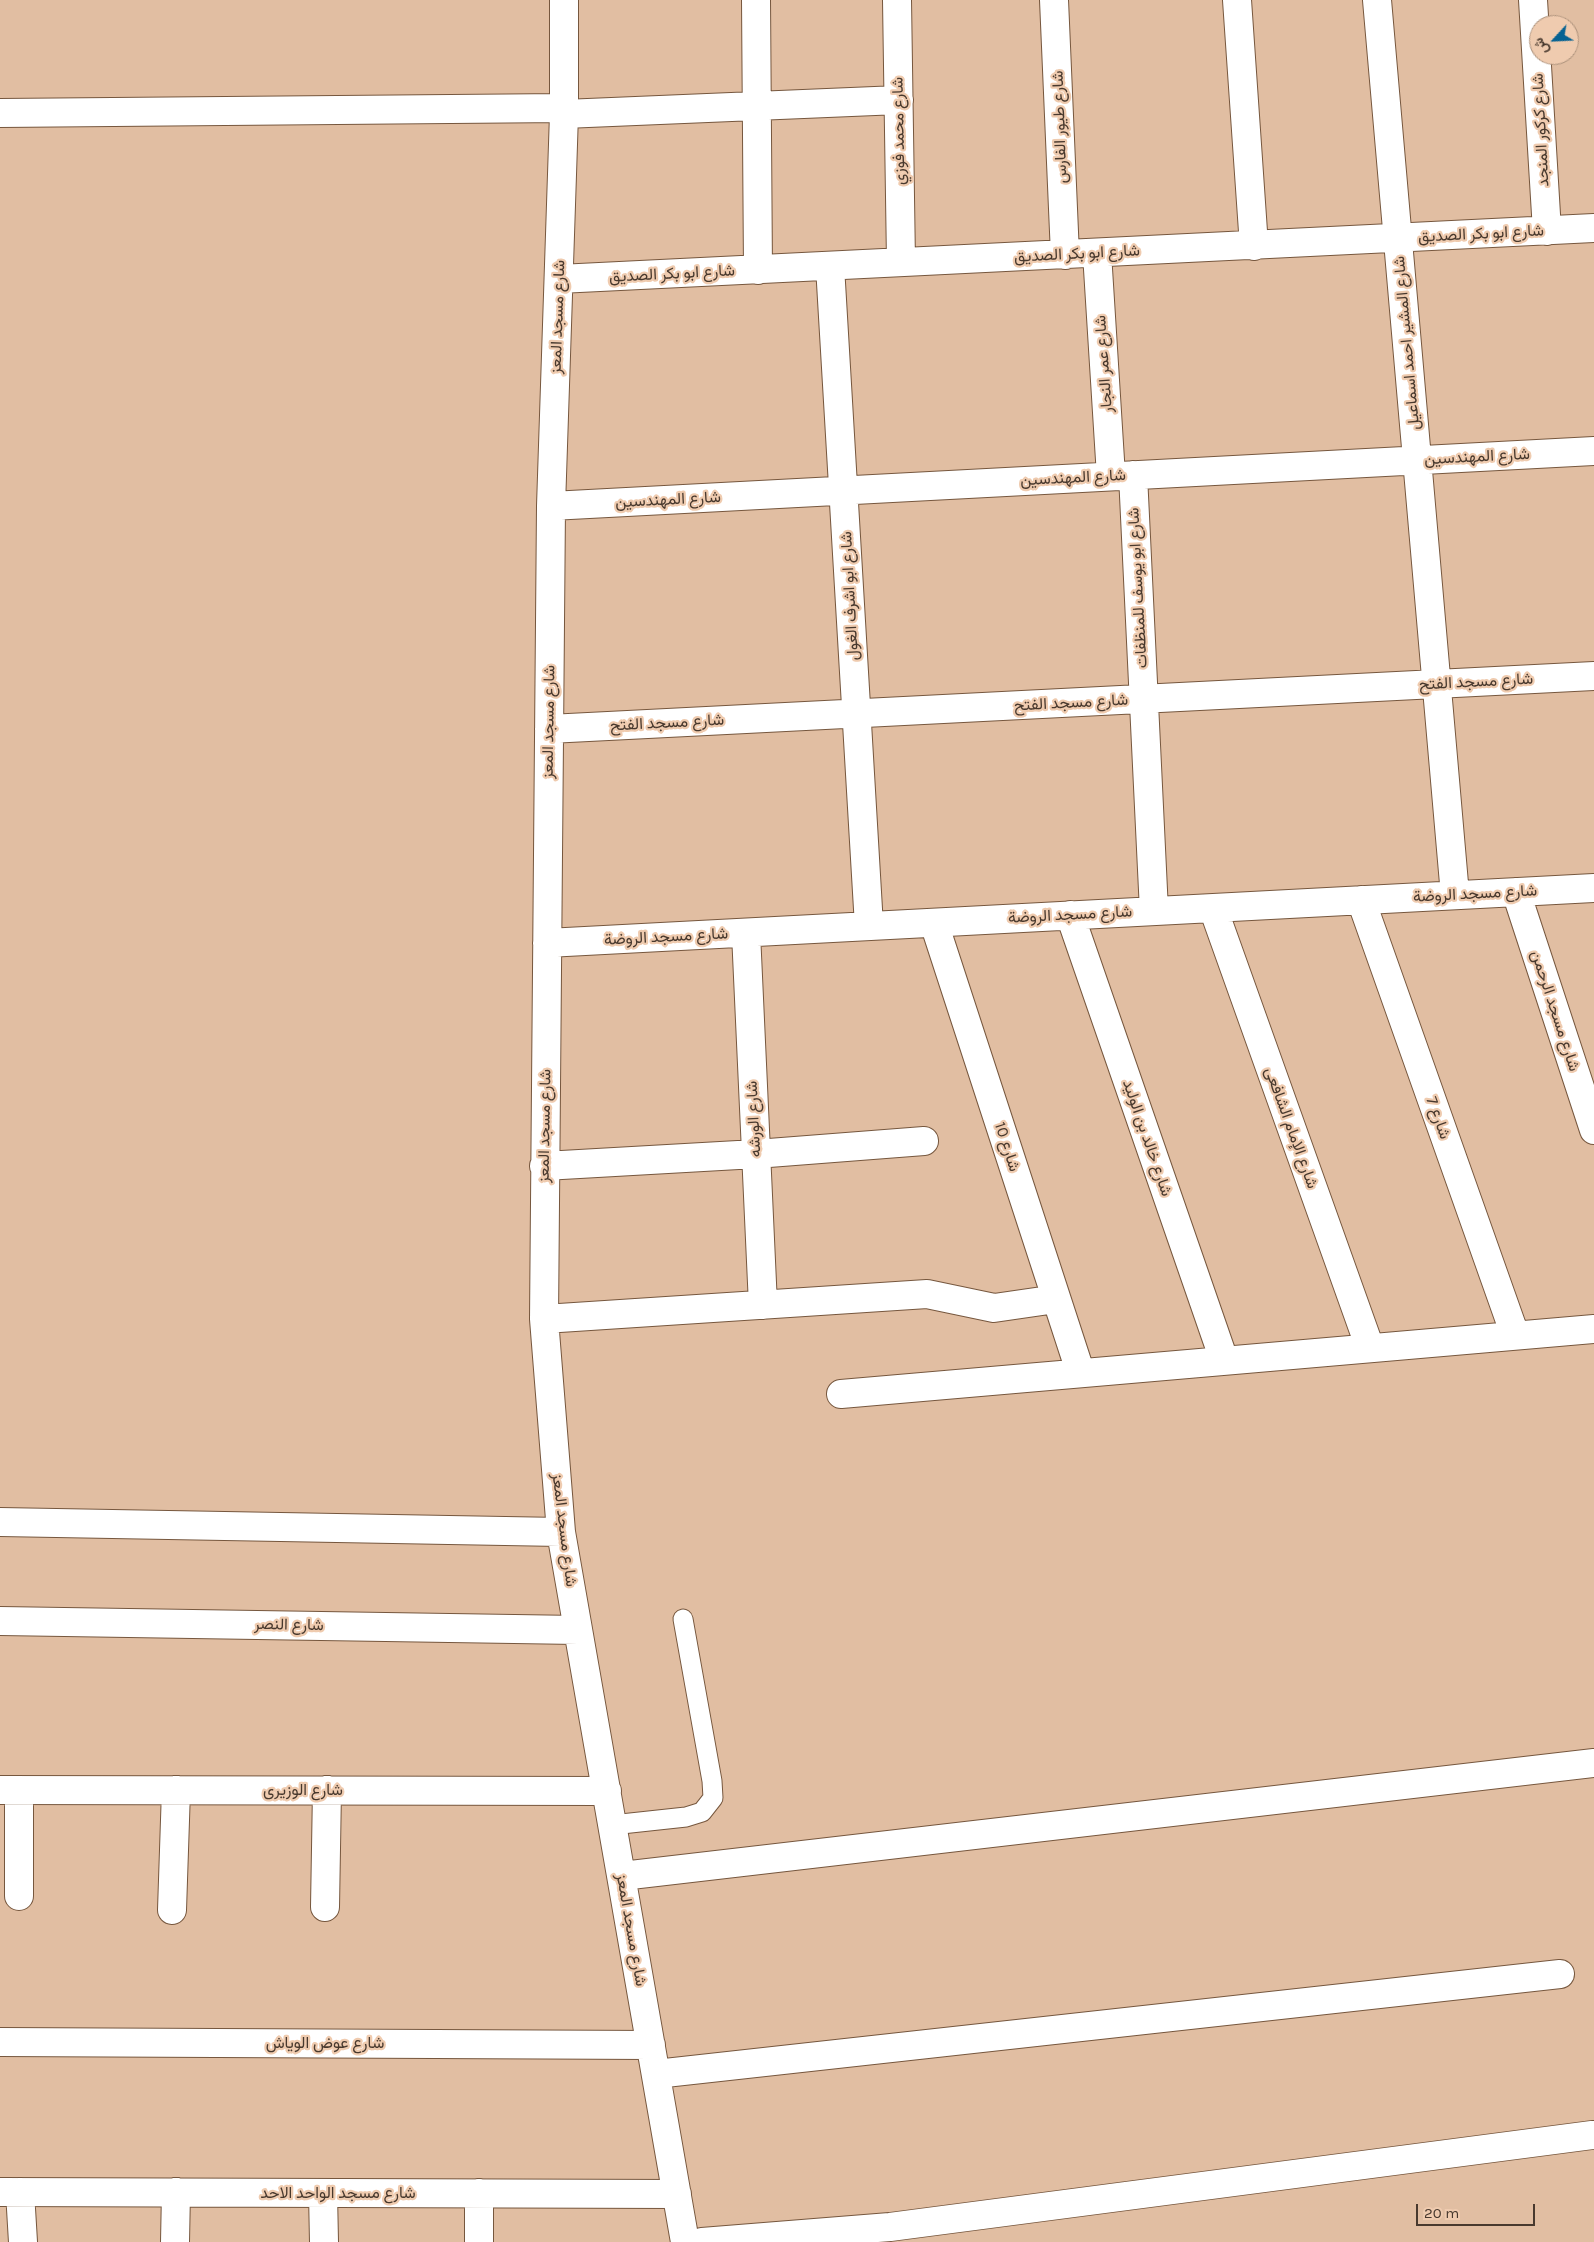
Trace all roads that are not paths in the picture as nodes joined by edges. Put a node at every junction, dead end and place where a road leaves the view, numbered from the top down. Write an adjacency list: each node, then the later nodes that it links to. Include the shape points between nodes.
1 (564, 0): 10 (street, شارع مسجد المعز)
2 (756, 0): 9 (street)
3 (897, 0): 8 (street, شارع محمد فوزي)
4 (1054, 0): 17 (street, شارع طيور الفارس)
5 (1237, 0): 15 (street)
6 (1377, 0): 14 (street, شارع المشير احمد اسماعيل)
7 (1533, 0): 13 (street, شارع كركور المنجد)
8 (898, 100): 9 (street); 18 (street, شارع محمد فوزي)
9 (757, 106): 10 (street); 20 (street)
10 (564, 111): 11 (street); 21 (street, شارع مسجد المعز)
11 (0, 113)
12 (1594, 228): 13 (street, شارع ابو بكر الصديق)
13 (1547, 231): 14 (street, شارع ابو بكر الصديق)
14 (1398, 238): 15 (street, شارع ابو بكر الصديق); 23 (street, شارع المشير احمد اسماعيل)
15 (1254, 246): 16 (street, شارع ابو بكر الصديق)
16 (1096, 253): 17 (street, شارع ابو بكر الصديق); 24 (street, شارع عمر النجار)
17 (1065, 255): 18 (street, شارع ابو بكر الصديق)
18 (901, 262): 19 (street, شارع ابو بكر الصديق)
19 (830, 266): 20 (street, شارع ابو بكر الصديق); 25 (street, شارع ابو اشرف الغول)
20 (758, 270): 21 (street, شارع ابو بكر الصديق)
21 (559, 279): 26 (street, شارع مسجد المعز)
22 (1594, 452): 23 (street, شارع المهندسين)
23 (1417, 459): 24 (street, شارع المهندسين); 28 (street, شارع المشير احمد اسماعيل)
24 (1122, 475): 25 (street, شارع المهندسين); 29 (street, شارع ابو يوسف للمنظفات)
25 (844, 490): 26 (street, شارع المهندسين); 30 (street, شارع ابو اشرف الغول)
26 (551, 506): 31 (street, شارع مسجد المعز)
27 (1594, 676): 28 (street, شارع مسجد الفتح)
28 (1436, 684): 29 (street, شارع مسجد الفتح); 34 (street, شارع المشير احمد اسماعيل)
29 (1144, 699): 30 (street, شارع مسجد الفتح); 37 (street, شارع ابو يوسف للمنظفات)
30 (857, 714): 31 (street, شارع مسجد الفتح); 40 (street, شارع ابو اشرف الغول)
31 (549, 729): 42 (street, شارع مسجد المعز)
32 (1594, 888): 33 (street, شارع مسجد الروضة)
33 (1516, 892): 34 (street, شارع مسجد الروضة); 43 (street, شارع مسجد الرحمن)
34 (1455, 895): 35 (street, شارع مسجد الروضة)
35 (1361, 900): 36 (street, شارع مسجد الروضة); 51 (street, شارع 7)
36 (1212, 908): 37 (street, شارع مسجد الروضة); 52 (street, شارع الإمام الشافعى)
37 (1154, 911): 38 (street, شارع مسجد الروضة)
38 (1070, 915): 39 (street, شارع مسجد الروضة); 53 (street, شارع خالد بن الوليد)
39 (934, 923): 40 (street, شارع مسجد الروضة); 47 (street, شارع 10)
40 (869, 926): 41 (street, شارع مسجد الروضة)
41 (746, 932): 42 (street, شارع مسجد الروضة); 45 (street, شارع الورشه)
42 (547, 943): 46 (street, شارع مسجد المعز)
43 (1594, 1130)
44 (924, 1141): 45 (street)
45 (756, 1154): 46 (street); 48 (street, شارع الورشه)
46 (544, 1166): 49 (street, شارع مسجد المعز)
47 (1056, 1299): 48 (street, via 994,1308 928,1294); 54 (street, شارع 10)
48 (763, 1305): 49 (street)
49 (544, 1319): 57 (street, شارع مسجد المعز)
50 (1594, 1329): 51 (street)
51 (1515, 1336): 52 (street)
52 (1370, 1348): 53 (street)
53 (1224, 1360): 54 (street)
54 (1080, 1372): 55 (street)
55 (841, 1394)
56 (0, 1522): 57 (street)
57 (561, 1532): 60 (street, شارع مسجد المعز)
58 (683, 1619): 66 (lane, via 713,1798 702,1812 686,1817)
59 (0, 1620): 60 (street, شارع النصر)
60 (578, 1630): 65 (street, شارع مسجد المعز)
61 (1594, 1763): 67 (street)
62 (9, 1790): 63 (street, شارع الوزيرى); 68 (street)
63 (176, 1790): 64 (street, شارع الوزيرى); 70 (street)
64 (327, 1790): 65 (street, شارع الوزيرى); 69 (street)
65 (607, 1791): 66 (street, شارع مسجد المعز)
66 (612, 1825): 67 (street, شارع مسجد المعز)
67 (622, 1876): 73 (street, شارع مسجد المعز)
68 (19, 1896)
69 (325, 1907)
70 (172, 1910)
71 (1560, 1974): 74 (street)
72 (0, 2042): 73 (street, شارع عوض الوياش)
73 (651, 2045): 74 (street, شارع مسجد المعز)
74 (656, 2074): 80 (street, شارع مسجد المعز)
75 (1592, 2135): 86 (street, via 890,2227)
76 (10, 2192): 77 (street, شارع مسجد الواحد الاحد); 81 (street)
77 (176, 2192): 78 (street, شارع مسجد الواحد الاحد); 82 (street)
78 (323, 2193): 79 (street, شارع مسجد الواحد الاحد); 83 (street)
79 (479, 2194): 80 (street, شارع مسجد الواحد الاحد); 84 (street)
80 (677, 2194): 85 (street, شارع مسجد المعز)
81 (23, 2242)
82 (175, 2242)
83 (324, 2242)
84 (479, 2242)
85 (685, 2242)
86 (702, 2242)

